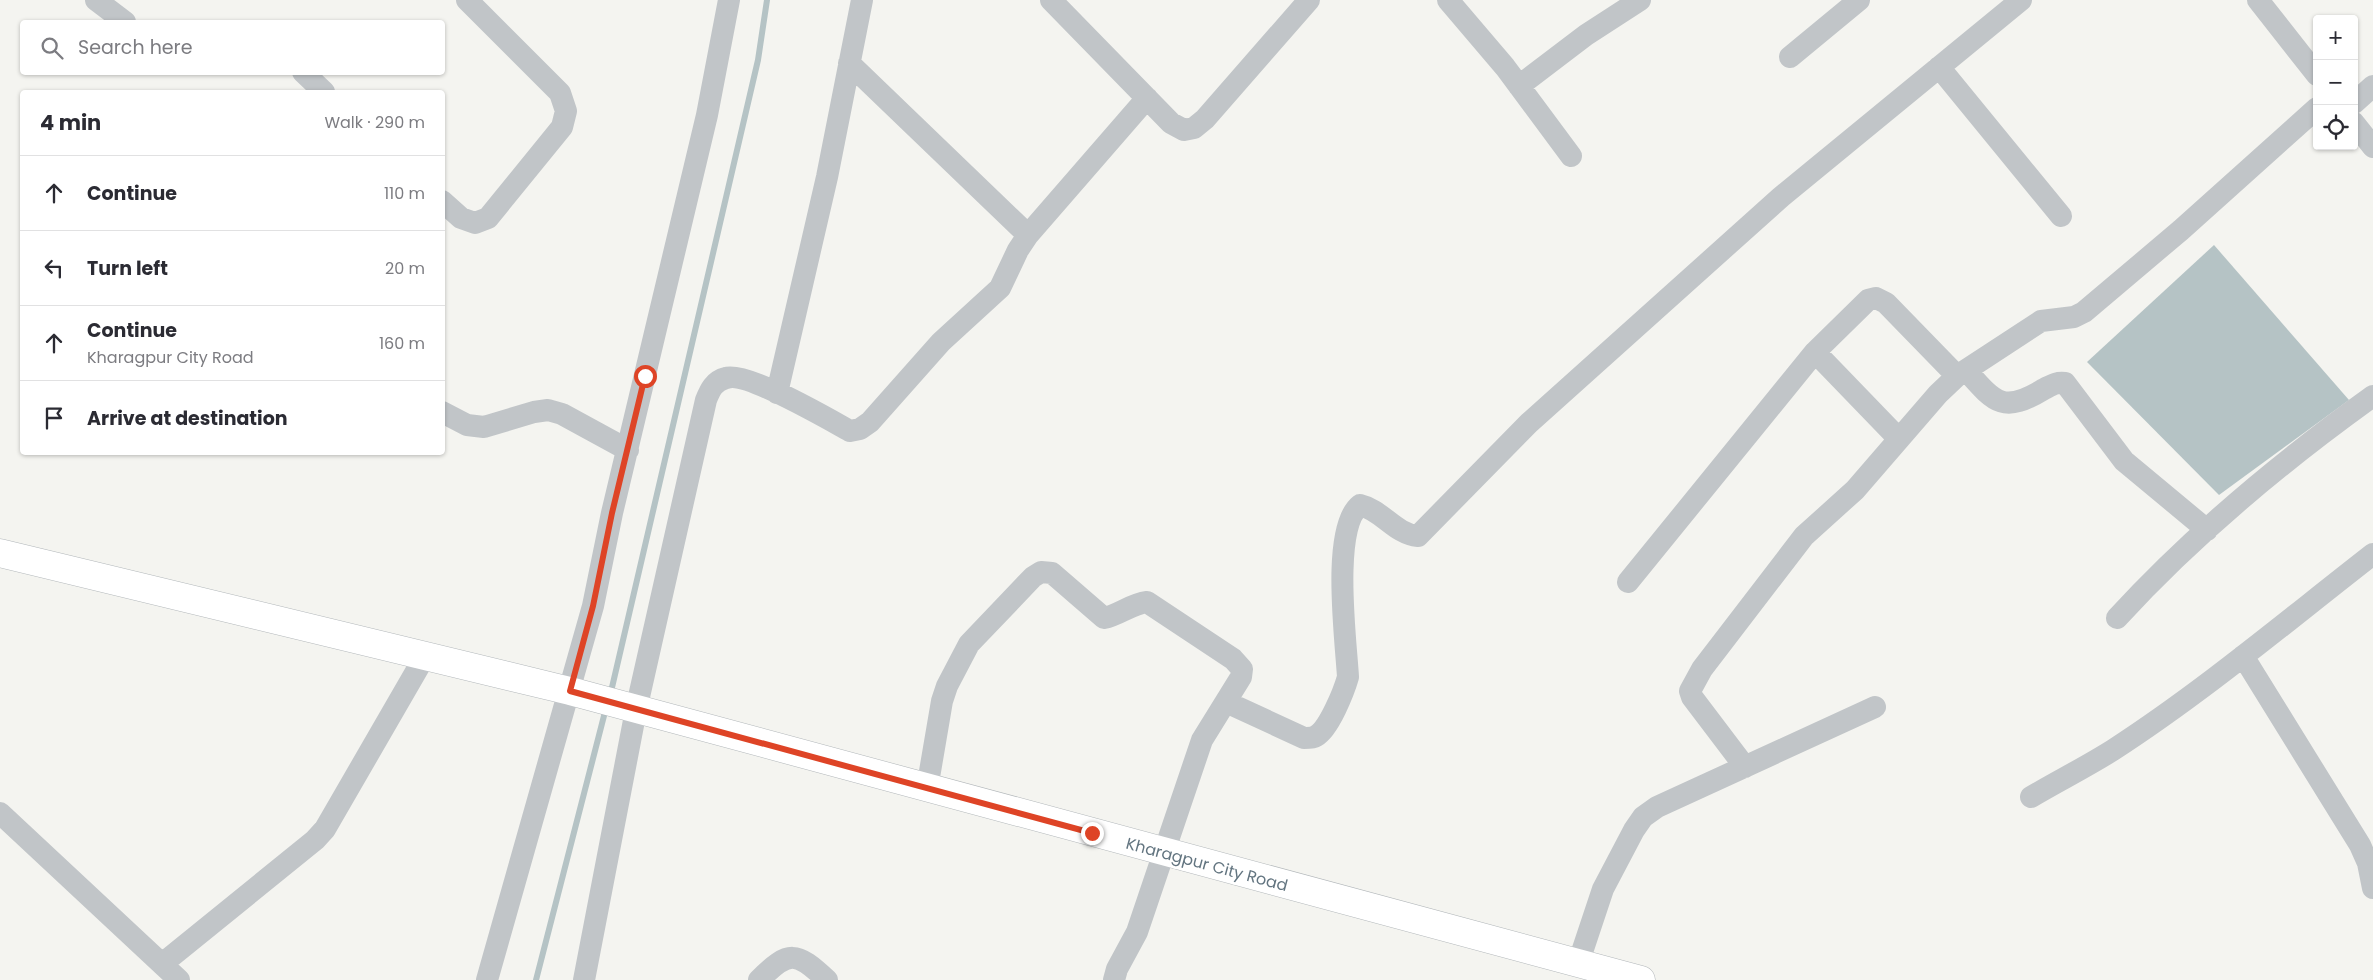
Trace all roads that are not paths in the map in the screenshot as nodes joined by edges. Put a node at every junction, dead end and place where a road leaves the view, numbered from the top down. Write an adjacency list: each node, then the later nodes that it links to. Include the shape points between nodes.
1 (96, 0): 12 (street)
2 (467, 0): 27 (street, via 560,93 566,111 562,127 488,218 475,223 468,221)
3 (729, 0): 36 (street, via 707,115)
4 (862, 0): 14 (street)
5 (1051, 0): 21 (street)
6 (1309, 0): 21 (street, via 1194,128 1184,130 1171,123)
7 (1448, 0): 18 (street)
8 (1640, 0): 18 (street, via 1586,35)
9 (1859, 0): 13 (street)
10 (2021, 0): 15 (street)
11 (2258, 0): 16 (street)
12 (122, 20)
13 (1790, 57)
14 (849, 63): 29 (street); 32 (street, via 827,177)
15 (1939, 67): 28 (street); 45 (street, via 1781,197 1537,416 1418,536 1408,535 1368,507 1360,505 1352,511 1342,558 1348,677 1345,690 1324,729 1315,736 1304,738)
16 (2313, 70)
17 (306, 75): 20 (street)
18 (1519, 86): 26 (street)
19 (2373, 86): 22 (street)
20 (322, 90)
21 (1147, 98): 29 (street)
22 (2358, 99)
23 (2313, 112): 31 (street, via 2084,312 2074,317 2041,321)
24 (2358, 128): 25 (street)
25 (2373, 147)
26 (1571, 156)
27 (445, 204)
28 (2061, 216)
29 (1028, 235): 32 (street, via 1000,288 941,342 870,422 860,429 850,430)
30 (1815, 352): 31 (street, via 1860,306 1876,298 1886,303); 35 (street); 40 (street)
31 (1961, 373): 35 (street); 37 (street, via 2003,403 2013,404 2027,400 2058,382 2065,383 2124,461)
32 (777, 393): 47 (street, via 739,377 727,377 711,388)
33 (2373, 396): 37 (street, via 2248,491)
34 (445, 414): 36 (street, via 467,425 484,426 548,410 562,414)
35 (1899, 438): 48 (street, via 1842,504 1804,536 1693,681 1692,697)
36 (628, 450): 44 (street, via 593,606)
37 (2207, 530): 41 (street)
38 (0, 553): 42 (main road, Kharagpur City Road)
39 (2373, 554): 43 (street)
40 (1628, 582)
41 (2117, 618)
42 (425, 656): 44 (main road, Kharagpur City Road); 54 (street, via 325,829)
43 (2244, 656): 50 (street, via 2113,750); 53 (street, via 2360,845)
44 (582, 695): 47 (main road, Kharagpur City Road); 57 (street)
45 (1226, 702): 49 (street, via 1241,677 1242,669 1233,659 1147,602 1134,604 1104,618 1052,573 1042,572 1033,577 969,644 942,701); 52 (street, via 1202,740)
46 (1875, 707): 48 (street)
47 (633, 710): 49 (main road, Kharagpur City Road); 58 (street)
48 (1745, 767): 55 (street, via 1642,817 1603,889)
49 (927, 789): 52 (main road, Kharagpur City Road)
50 (2031, 796)
51 (0, 812): 54 (street)
52 (1165, 852): 55 (main road, Kharagpur City Road); 61 (street, via 1137,932)
53 (2373, 888)
54 (162, 964): 56 (street)
55 (1578, 964): 62 (main road, Kharagpur City Road)
56 (179, 980)
57 (487, 980)
58 (584, 980)
59 (759, 980): 60 (street, via 780,960 793,957 809,964)
60 (827, 980)
61 (1114, 980)
62 (1641, 980)

